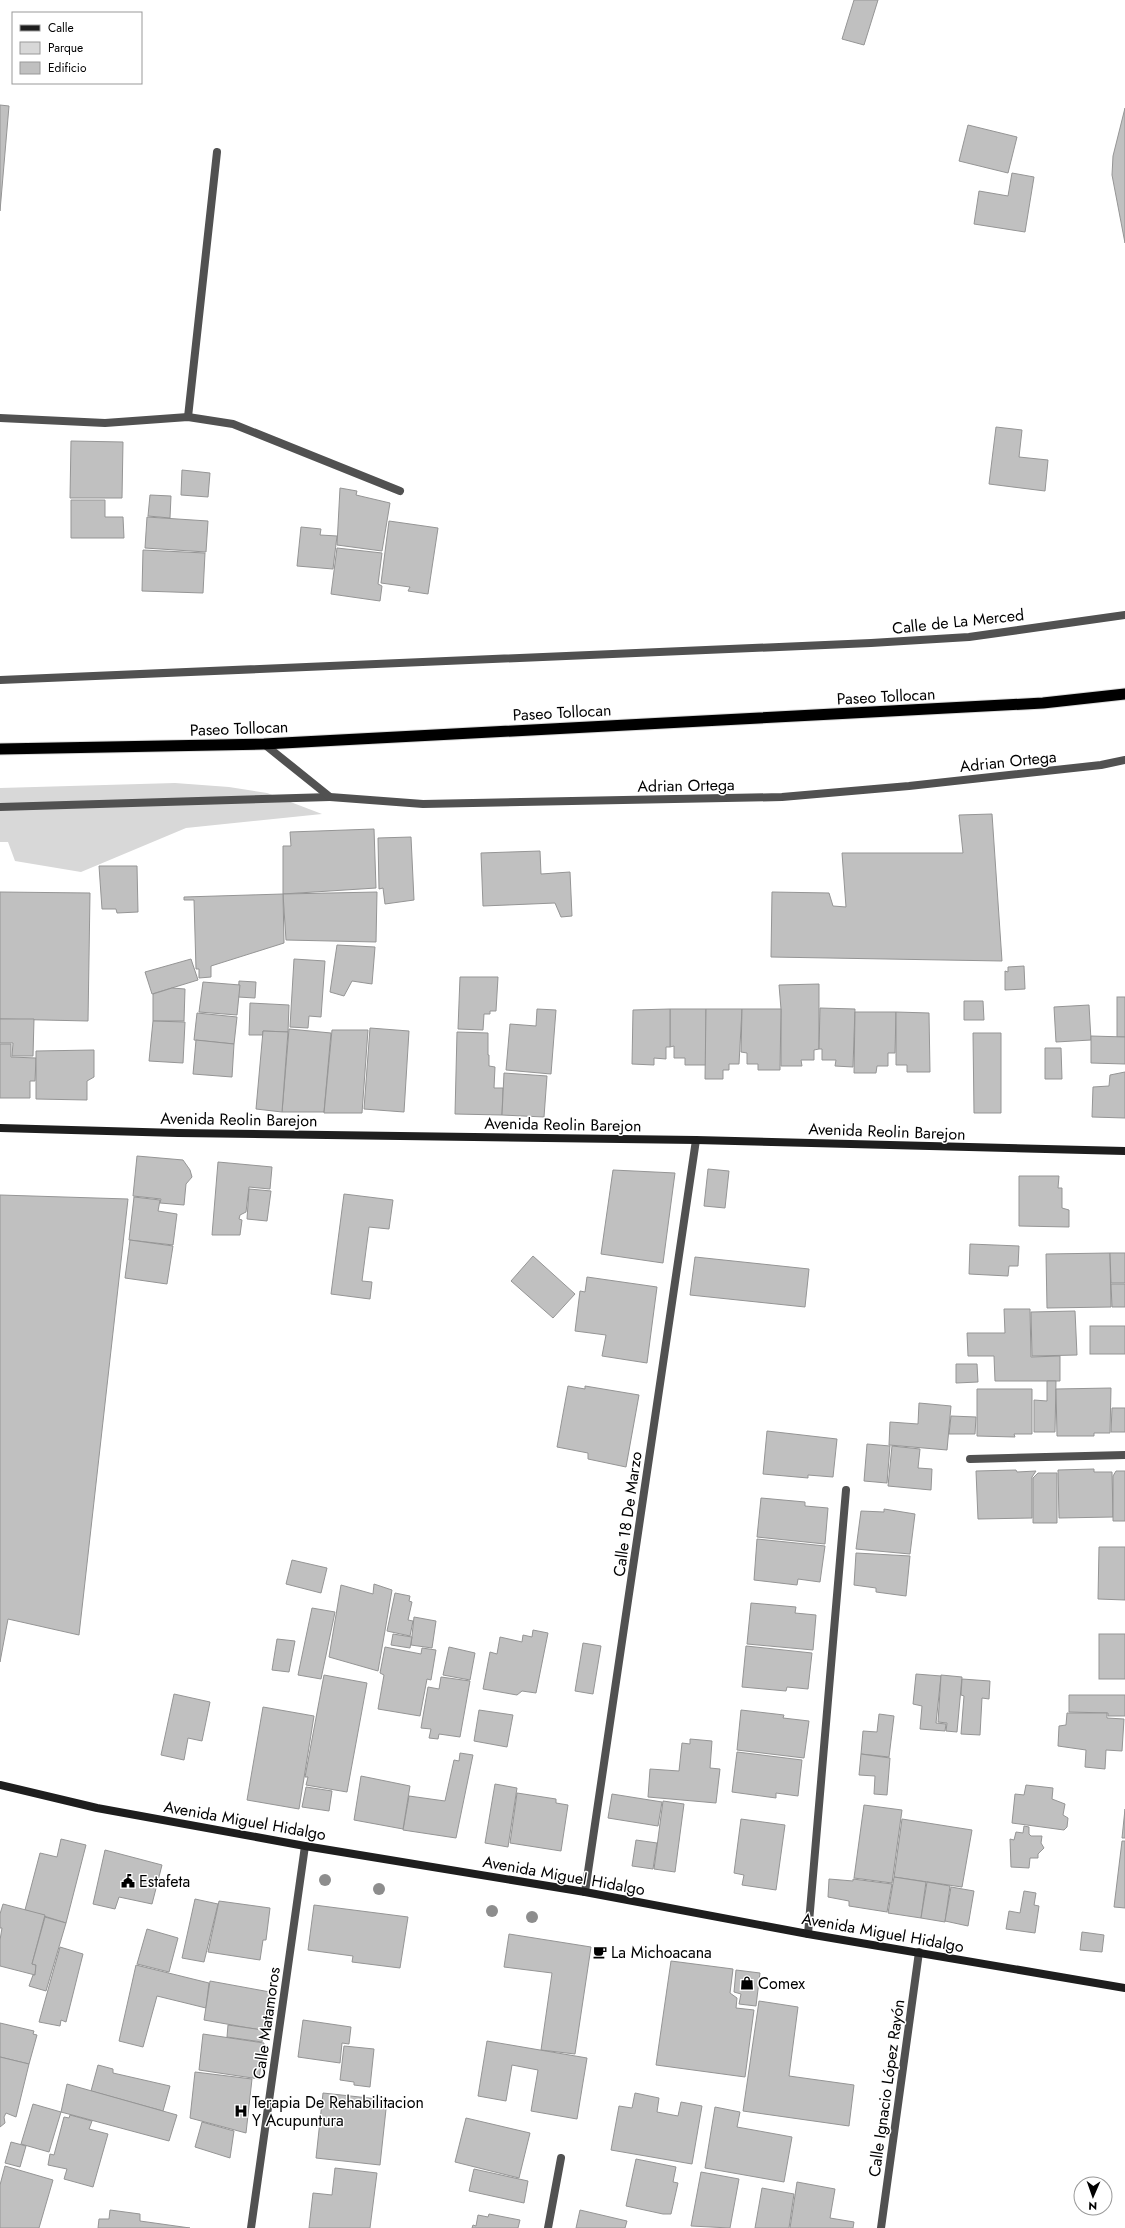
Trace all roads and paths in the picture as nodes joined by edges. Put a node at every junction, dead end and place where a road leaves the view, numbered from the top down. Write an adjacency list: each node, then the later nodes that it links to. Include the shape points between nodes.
1 (217, 152): 2 (street)
2 (188, 417): 3 (street, via 105,423); 4 (street, via 233,424)
3 (0, 418)
4 (400, 491)
5 (1125, 614): 6 (street, Calle de La Merced, via 969,637 871,643)
6 (0, 680)
7 (1125, 694): 8 (highway, Paseo Tollocan, via 1043,703)
8 (264, 744): 9 (highway, Paseo Tollocan); 11 (street)
9 (0, 749)
10 (1125, 760): 11 (street, Adrian Ortega, via 909,786 782,797 423,804)
11 (330, 797): 12 (street, Adrian Ortega)
12 (0, 806)
13 (0, 1128): 14 (main road, Avenida Reolin Barejon)
14 (696, 1140): 15 (main road, Avenida Reolin Barejon); 21 (street, Calle 18 De Marzo)
15 (1125, 1151)
16 (1125, 1455): 17 (street)
17 (970, 1459)
18 (846, 1490): 22 (street)
19 (0, 1785): 20 (main road, Avenida Miguel Hidalgo, via 97,1808)
20 (305, 1846): 21 (main road, Avenida Miguel Hidalgo); 26 (street, Calle Matamoros)
21 (585, 1892): 22 (main road, Avenida Miguel Hidalgo)
22 (808, 1934): 23 (main road, Avenida Miguel Hidalgo)
23 (920, 1952): 24 (main road, Avenida Miguel Hidalgo); 28 (street, Calle Ignacio López Rayón)
24 (1125, 1988)
25 (561, 2158): 27 (street)
26 (251, 2228)
27 (548, 2228)
28 (881, 2228)

